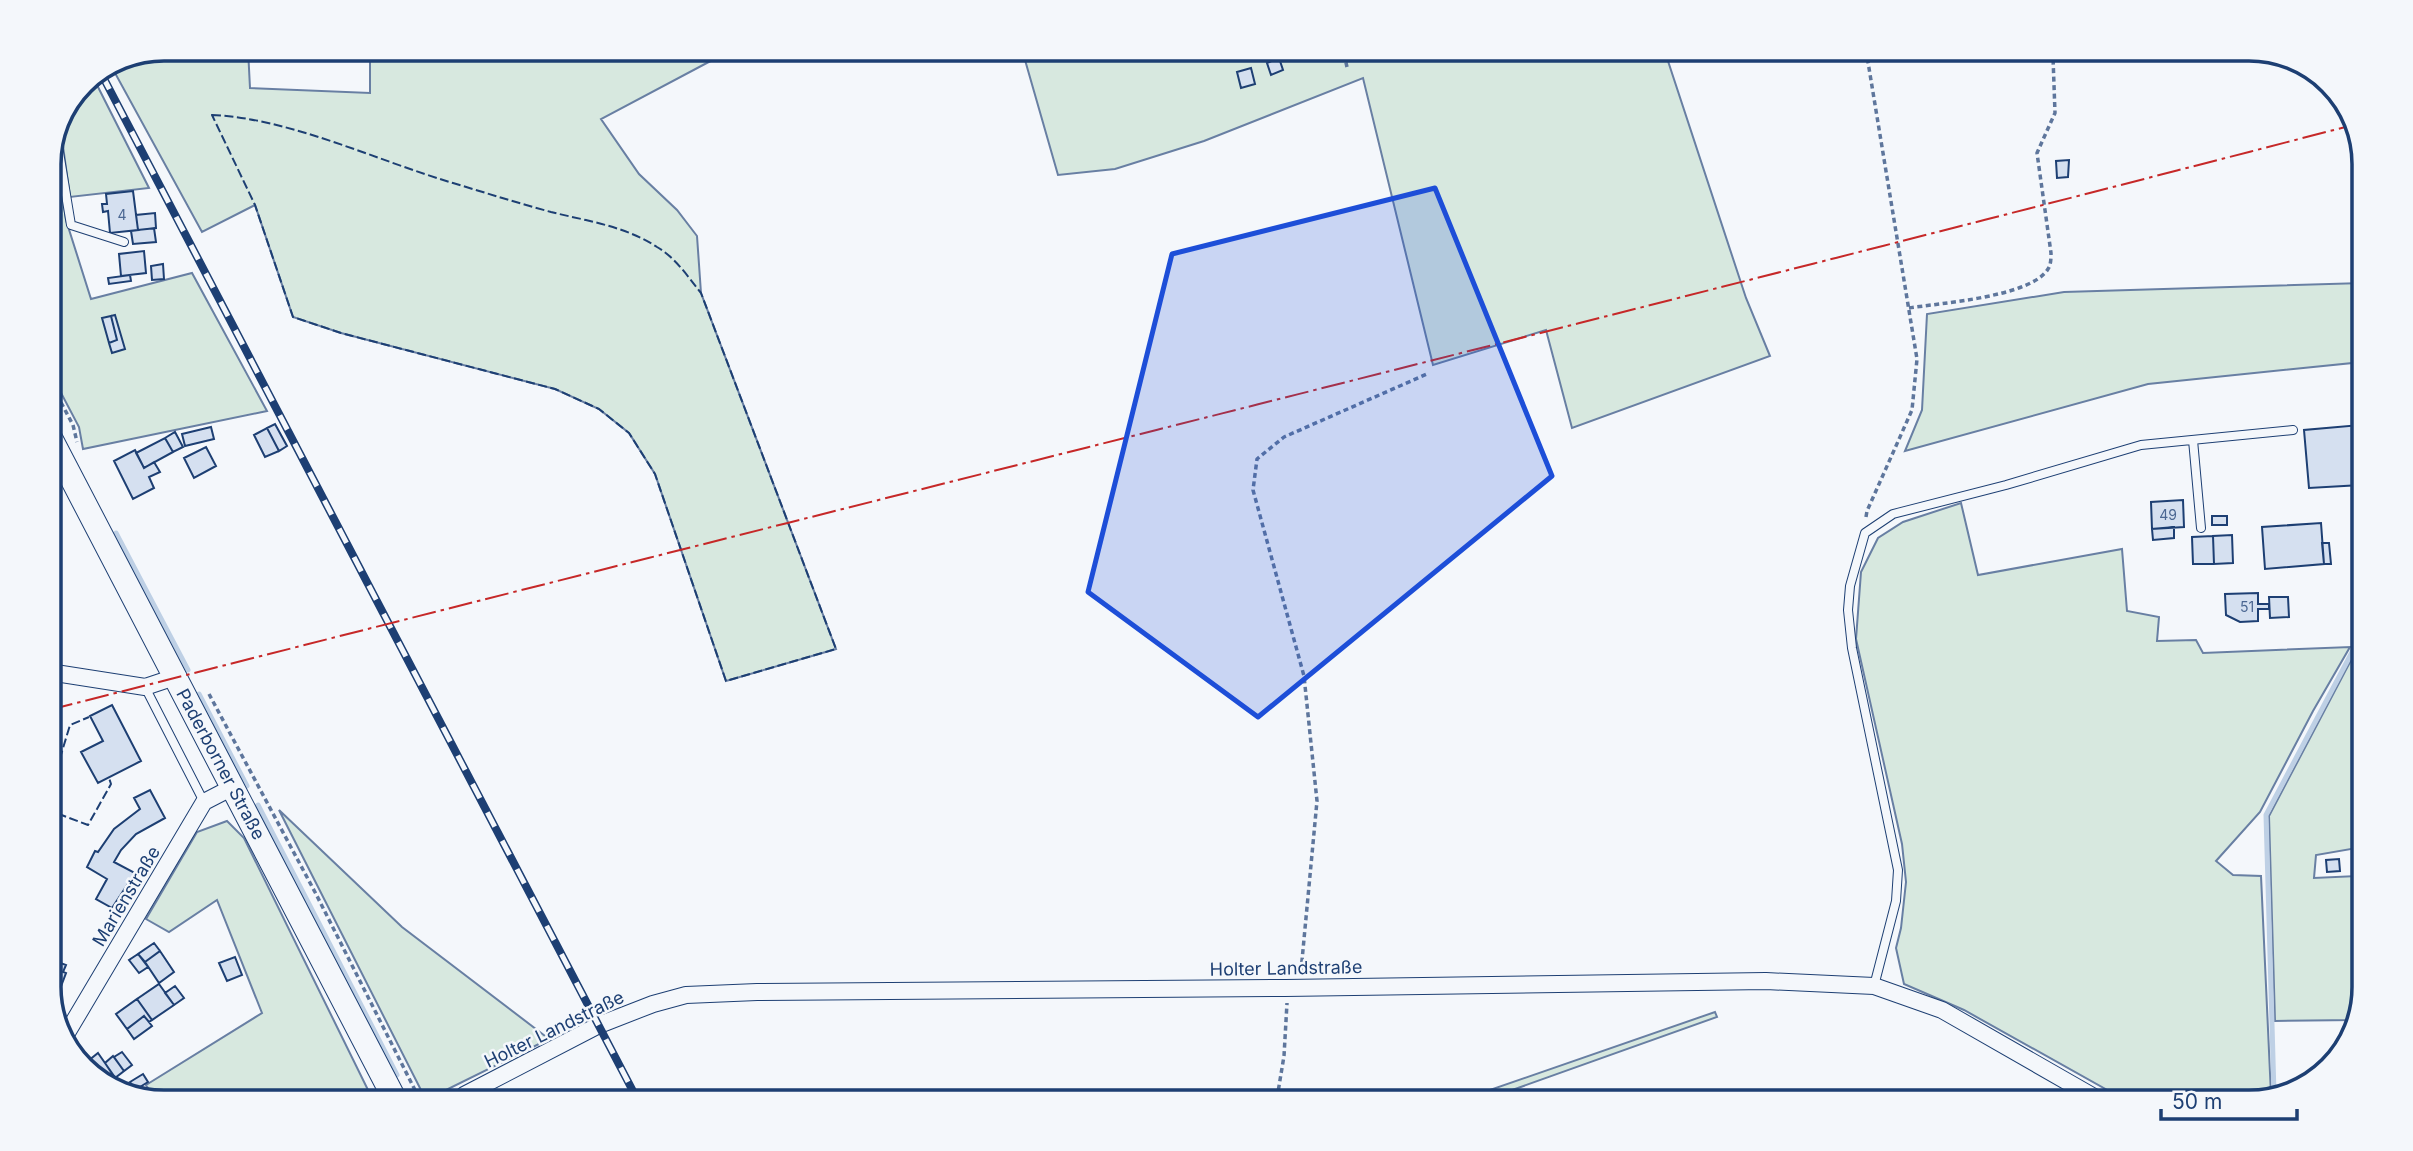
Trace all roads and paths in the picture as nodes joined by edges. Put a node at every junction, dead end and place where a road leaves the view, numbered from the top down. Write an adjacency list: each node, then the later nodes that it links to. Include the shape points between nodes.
1 (1345, 61): 4 (path)
2 (1868, 61): 7 (path)
3 (2053, 61): 7 (path, via 2054,113 2037,153 2052,253 2049,268 2037,280 2000,294)
4 (1347, 67)
5 (61, 164): 6 (lane, via 71,225)
6 (124, 242)
7 (1909, 308): 15 (path, via 1917,359 1912,410 1867,511)
8 (1427, 374): 23 (path, via 1284,437 1257,459 1253,490 1304,676 1317,801)
9 (61, 402): 12 (path, via 73,425)
10 (2293, 430): 11 (lane)
11 (2193, 440): 14 (lane); 15 (lane, via 2141,445 1893,514)
12 (78, 449)
13 (61, 458): 17 (main road, Paderborner Straße)
14 (2202, 528)
15 (1865, 533): 22 (lane, via 1848,610 1898,870 1896,901)
16 (61, 674): 19 (street)
17 (175, 677): 19 (street); 20 (main road, Paderborner Straße)
18 (205, 686): 26 (path)
19 (145, 687): 21 (lane)
20 (233, 787): 21 (street); 25 (main road, Paderborner Straße)
21 (204, 802): 24 (street, Marienstraße)
22 (1874, 986): 23 (street, Holter Landstraße, via 1766,981); 29 (street, Holter Landstraße, via 1942,1010)
23 (1292, 988): 27 (street, Holter Landstraße, via 686,995 599,1025); 28 (path)
24 (70, 1028)
25 (390, 1090)
26 (415, 1090)
27 (472, 1090)
28 (1278, 1090)
29 (2082, 1090)

